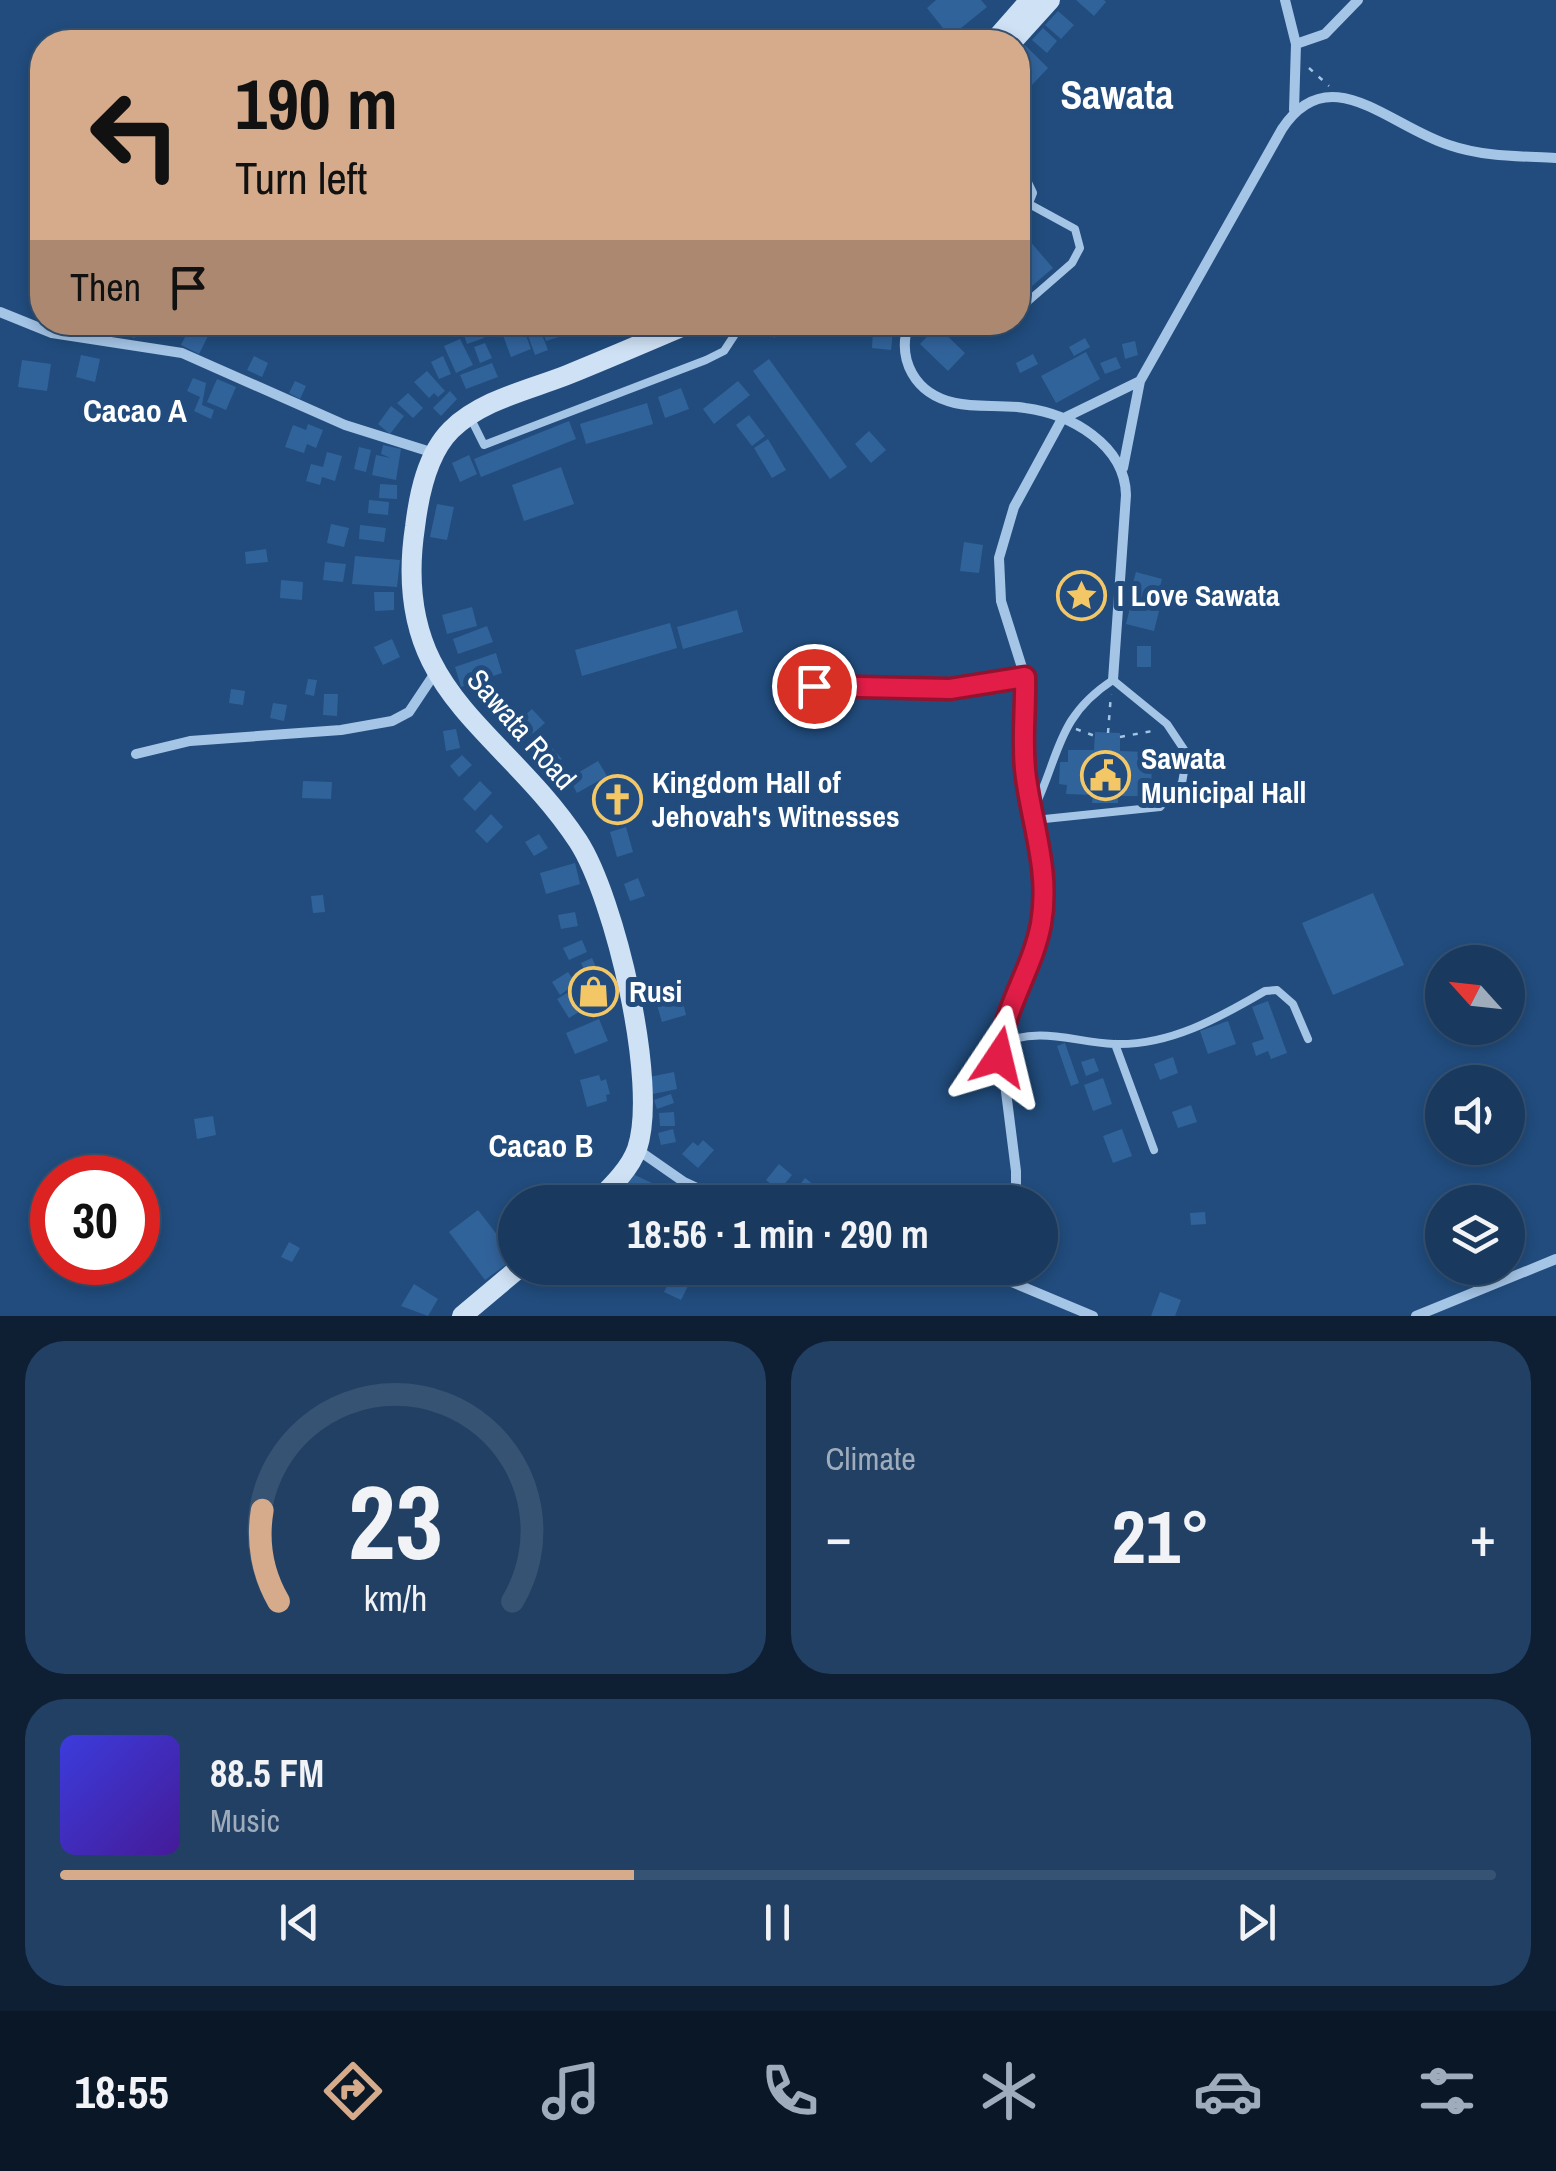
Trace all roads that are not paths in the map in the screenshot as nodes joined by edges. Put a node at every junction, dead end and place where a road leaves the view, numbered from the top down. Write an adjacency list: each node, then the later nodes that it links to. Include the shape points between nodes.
1 (1030, 0): 5 (main road)
2 (1050, 0): 6 (main road)
3 (1285, 0): 7 (street)
4 (1358, 0): 7 (street, via 1325,34)
5 (1004, 30)
6 (1023, 30)
7 (1296, 44): 8 (street)
8 (1294, 111): 9 (street, via 1313,97 1337,95 1447,144 1498,156); 19 (street)
9 (1556, 158)
10 (1030, 184): 11 (street)
11 (1031, 206): 12 (lane, via 1075,229 1080,248)
12 (1030, 300)
13 (0, 312): 14 (street)
14 (30, 325)
15 (59, 335): 22 (street, via 182,353 345,425)
16 (662, 335): 20 (main road, Sawata Road)
17 (734, 335): 20 (lane, via 724,351 706,360 484,446)
18 (905, 335): 21 (street, via 905,362 934,395)
19 (1140, 381): 21 (street); 23 (street)
20 (469, 415): 22 (main road, Sawata Road)
21 (1062, 419): 23 (street, via 1104,444); 25 (street, via 1028,478 999,558 1001,601)
22 (434, 453): 24 (main road, Sawata Road, via 417,510 412,583 415,618)
23 (1123, 468): 26 (street)
24 (435, 673): 28 (street, via 408,712 392,721 225,736); 33 (main road, Sawata Road, via 577,840 593,868 632,1015 642,1105)
25 (1025, 677): 27 (street, via 950,689); 29 (street, via 1024,763)
26 (1113, 680): 29 (lane, via 1067,723); 29 (lane, via 1167,724 1187,754 1188,768 1173,797 1160,807)
27 (786, 686)
28 (136, 754)
29 (1034, 816): 31 (street, via 1043,866 1041,924)
30 (1308, 1039): 32 (lane, via 1294,1004 1277,990 1172,1036)
31 (1000, 1044): 32 (lane, via 1034,1034); 37 (street)
32 (1114, 1044): 34 (lane)
33 (637, 1149): 35 (main road); 36 (street)
34 (1154, 1150)
35 (609, 1185)
36 (690, 1185)
37 (1016, 1185)
38 (1556, 1259): 43 (street)
39 (499, 1285): 41 (main road)
40 (1030, 1285): 42 (street)
41 (462, 1316)
42 (1093, 1316)
43 (1416, 1316)

